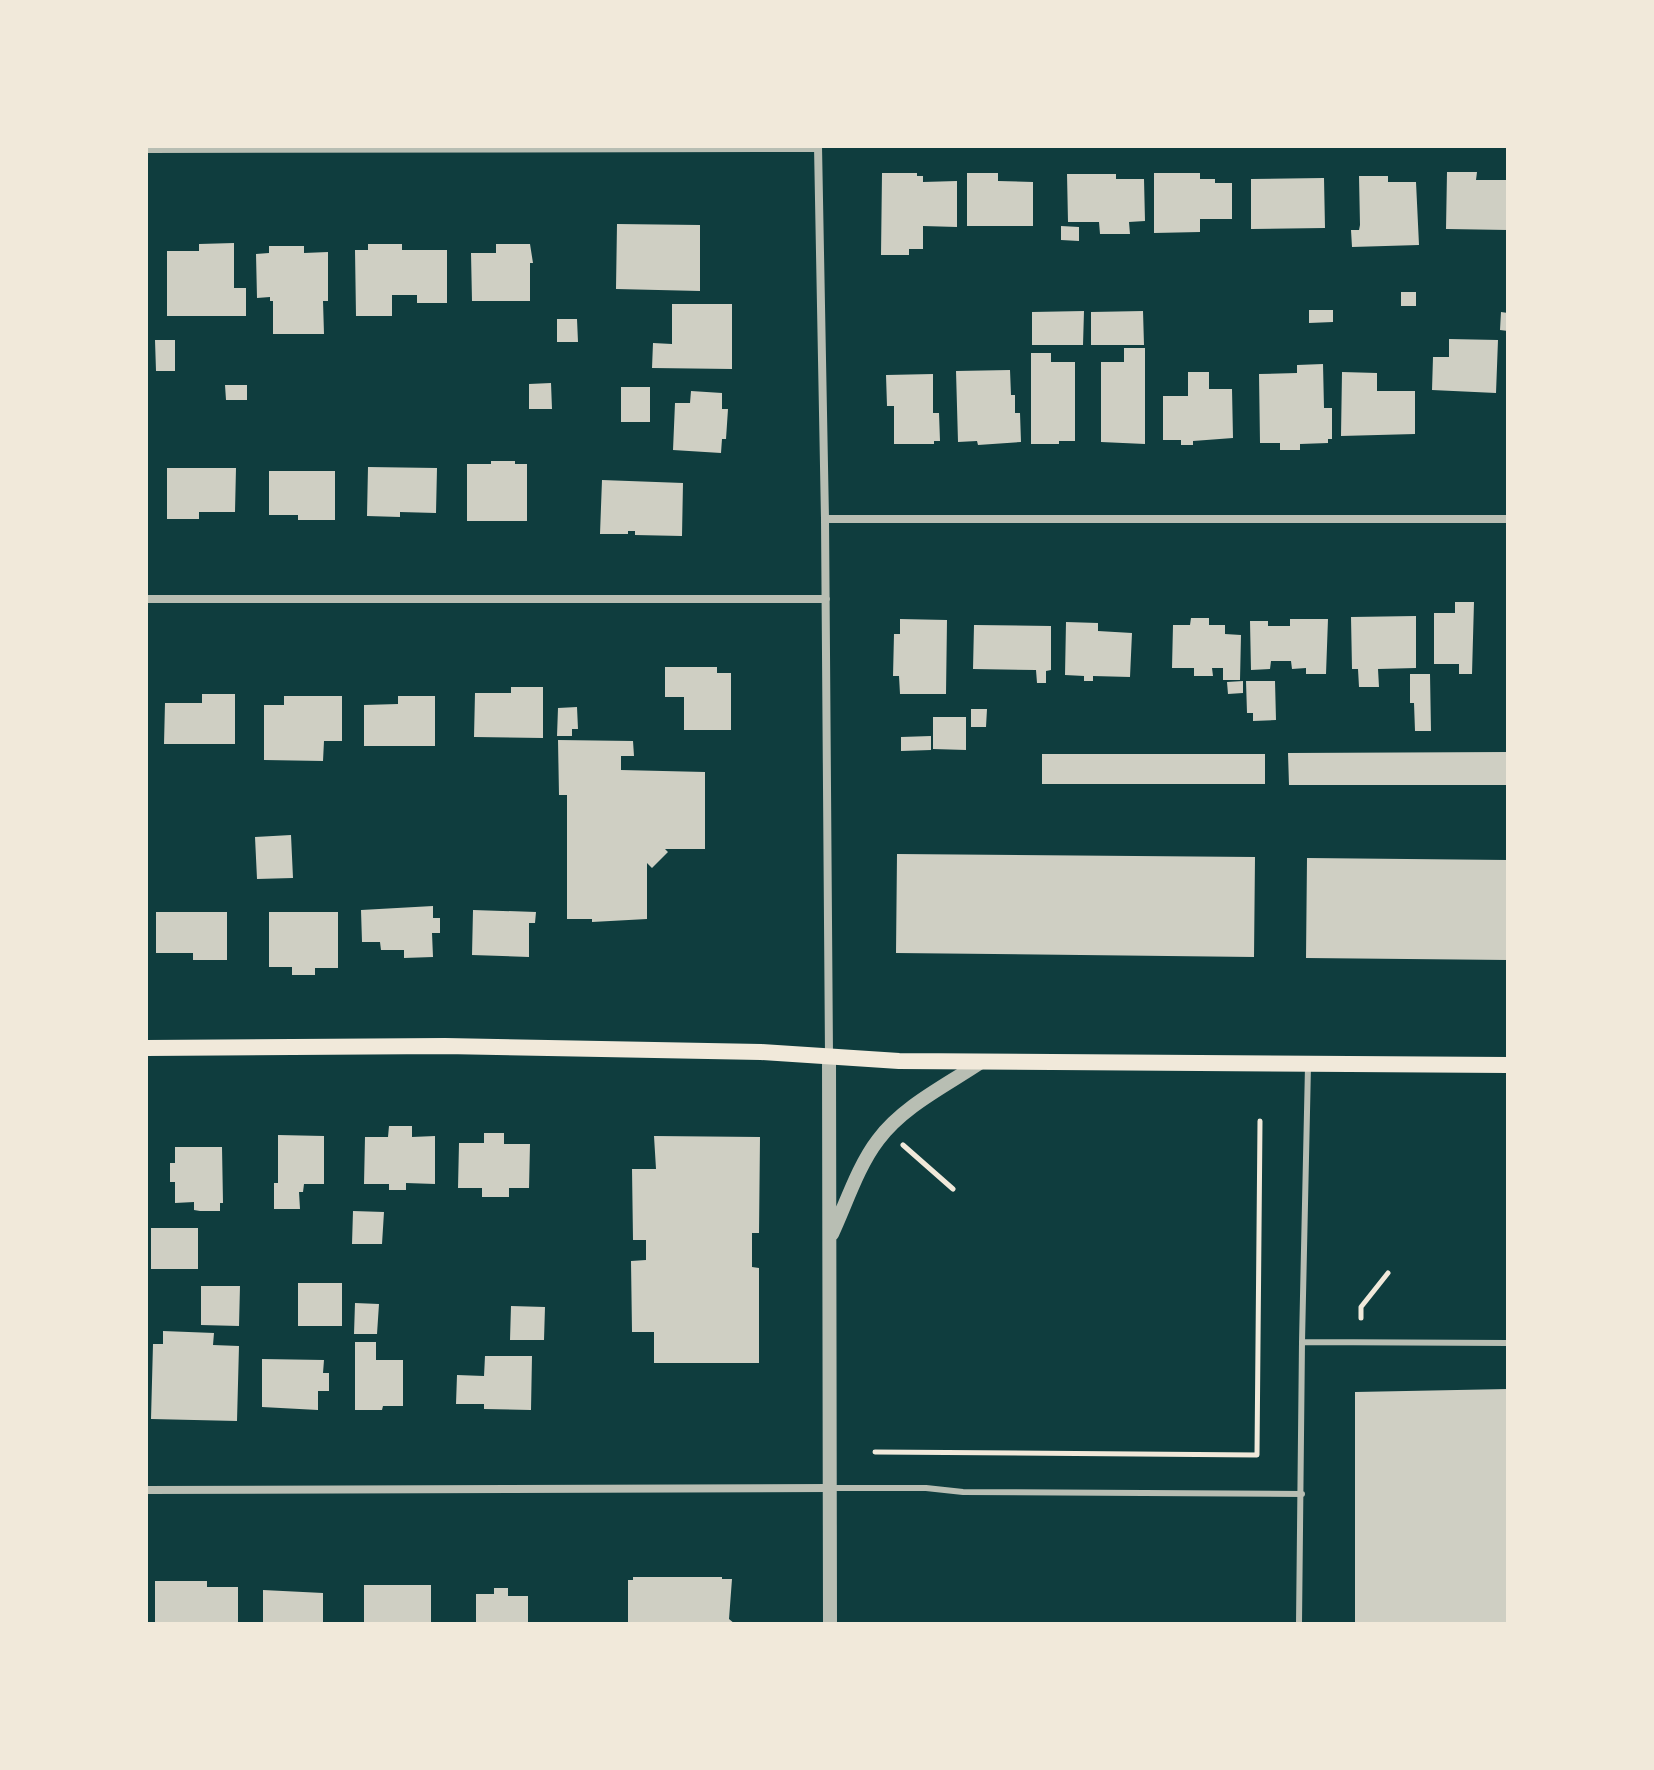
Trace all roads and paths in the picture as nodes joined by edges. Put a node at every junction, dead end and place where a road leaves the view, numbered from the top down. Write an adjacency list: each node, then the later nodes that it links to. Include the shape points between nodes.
1 (818, 147): 2 (street); 3 (street)
2 (146, 149)
3 (825, 519): 4 (street); 6 (street)
4 (1508, 519)
5 (146, 599): 6 (street)
6 (826, 599): 8 (street)
7 (146, 1048): 8 (main road, via 477,1047)
8 (829, 1057): 9 (main road); 15 (street)
9 (981, 1062): 11 (main road); 15 (street, via 885,1131)
10 (1508, 1065): 11 (main road)
11 (1308, 1066): 18 (lane)
12 (1260, 1121): 20 (path, via 1257,1455)
13 (901, 1143): 14 (path)
14 (953, 1189)
15 (830, 1238): 21 (street)
16 (1388, 1273): 17 (path, via 1361,1307)
17 (1361, 1318)
18 (1302, 1342): 19 (lane); 23 (lane)
19 (1508, 1343)
20 (875, 1452)
21 (829, 1488): 22 (street); 23 (lane); 24 (street)
22 (146, 1490)
23 (1302, 1494): 25 (lane)
24 (830, 1624)
25 (1299, 1624)

